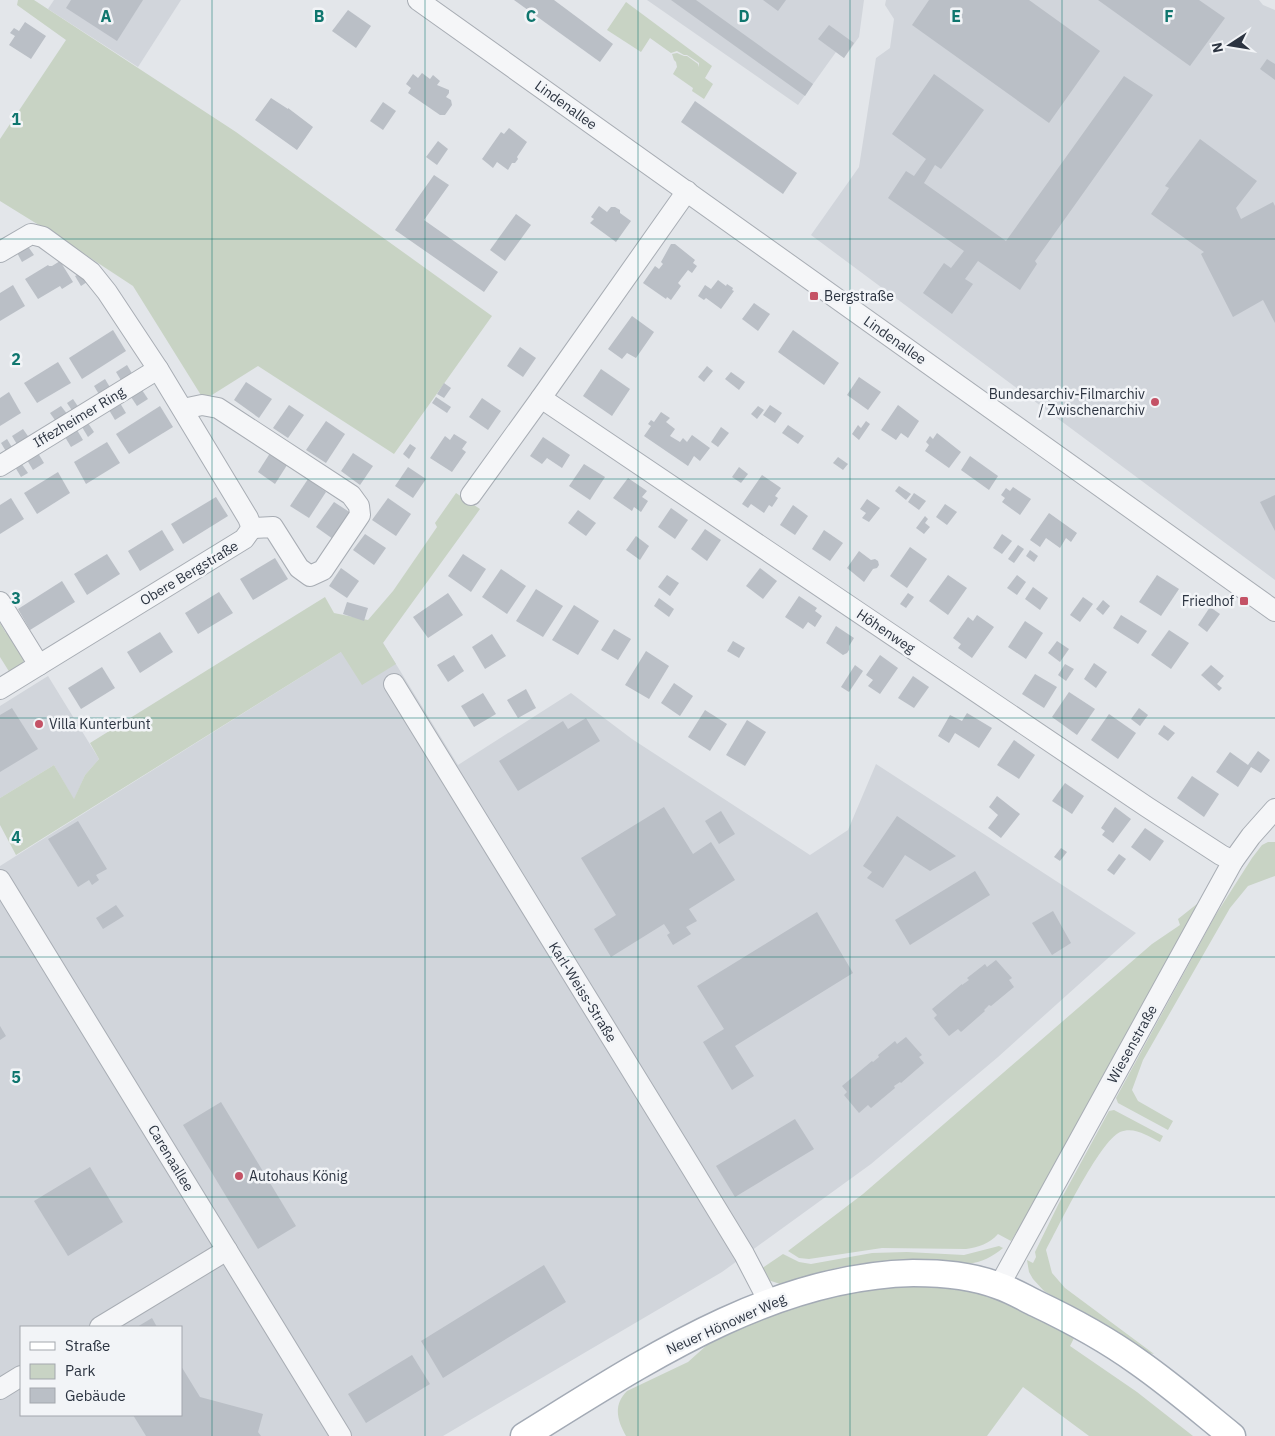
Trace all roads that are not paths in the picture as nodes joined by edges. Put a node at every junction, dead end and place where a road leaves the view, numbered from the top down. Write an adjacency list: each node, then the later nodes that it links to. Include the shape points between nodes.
1 (418, 0): 2 (street, Lindenallee)
2 (687, 191): 5 (street); 11 (street, Lindenallee)
3 (0, 252): 4 (street, via 34,234 66,253 91,272 107,292)
4 (158, 369): 6 (street); 7 (street, Iffezheimer Ring)
5 (541, 398): 8 (street); 16 (street, Höhenweg, via 1138,801)
6 (183, 409): 9 (street); 9 (street, via 218,408 351,495 359,506 360,515 323,570 310,576 299,568 273,527)
7 (0, 466)
8 (471, 495)
9 (252, 528): 12 (street, Obere Bergstraße, via 244,539)
10 (0, 602): 12 (street)
11 (1275, 611)
12 (39, 665): 14 (street, Obere Bergstraße)
13 (394, 684): 20 (street, Karl-Weiss-Straße, via 720,1213)
14 (0, 689)
15 (1275, 810): 16 (street, Wiesenstraße)
16 (1233, 861): 19 (street, Wiesenstraße)
17 (0, 880): 18 (street, Carenaallee)
18 (227, 1250): 21 (street); 24 (street, Carenaallee)
19 (999, 1286): 20 (main road, Neuer Hönower Weg, via 967,1276 893,1274 818,1286); 26 (main road, Neuer Hönower Weg, via 1075,1322 1131,1357)
20 (769, 1302): 25 (main road, Neuer Hönower Weg, via 655,1356)
21 (102, 1326)
22 (20, 1377): 23 (street)
23 (0, 1389)
24 (341, 1436)
25 (524, 1436)
26 (1232, 1436)

